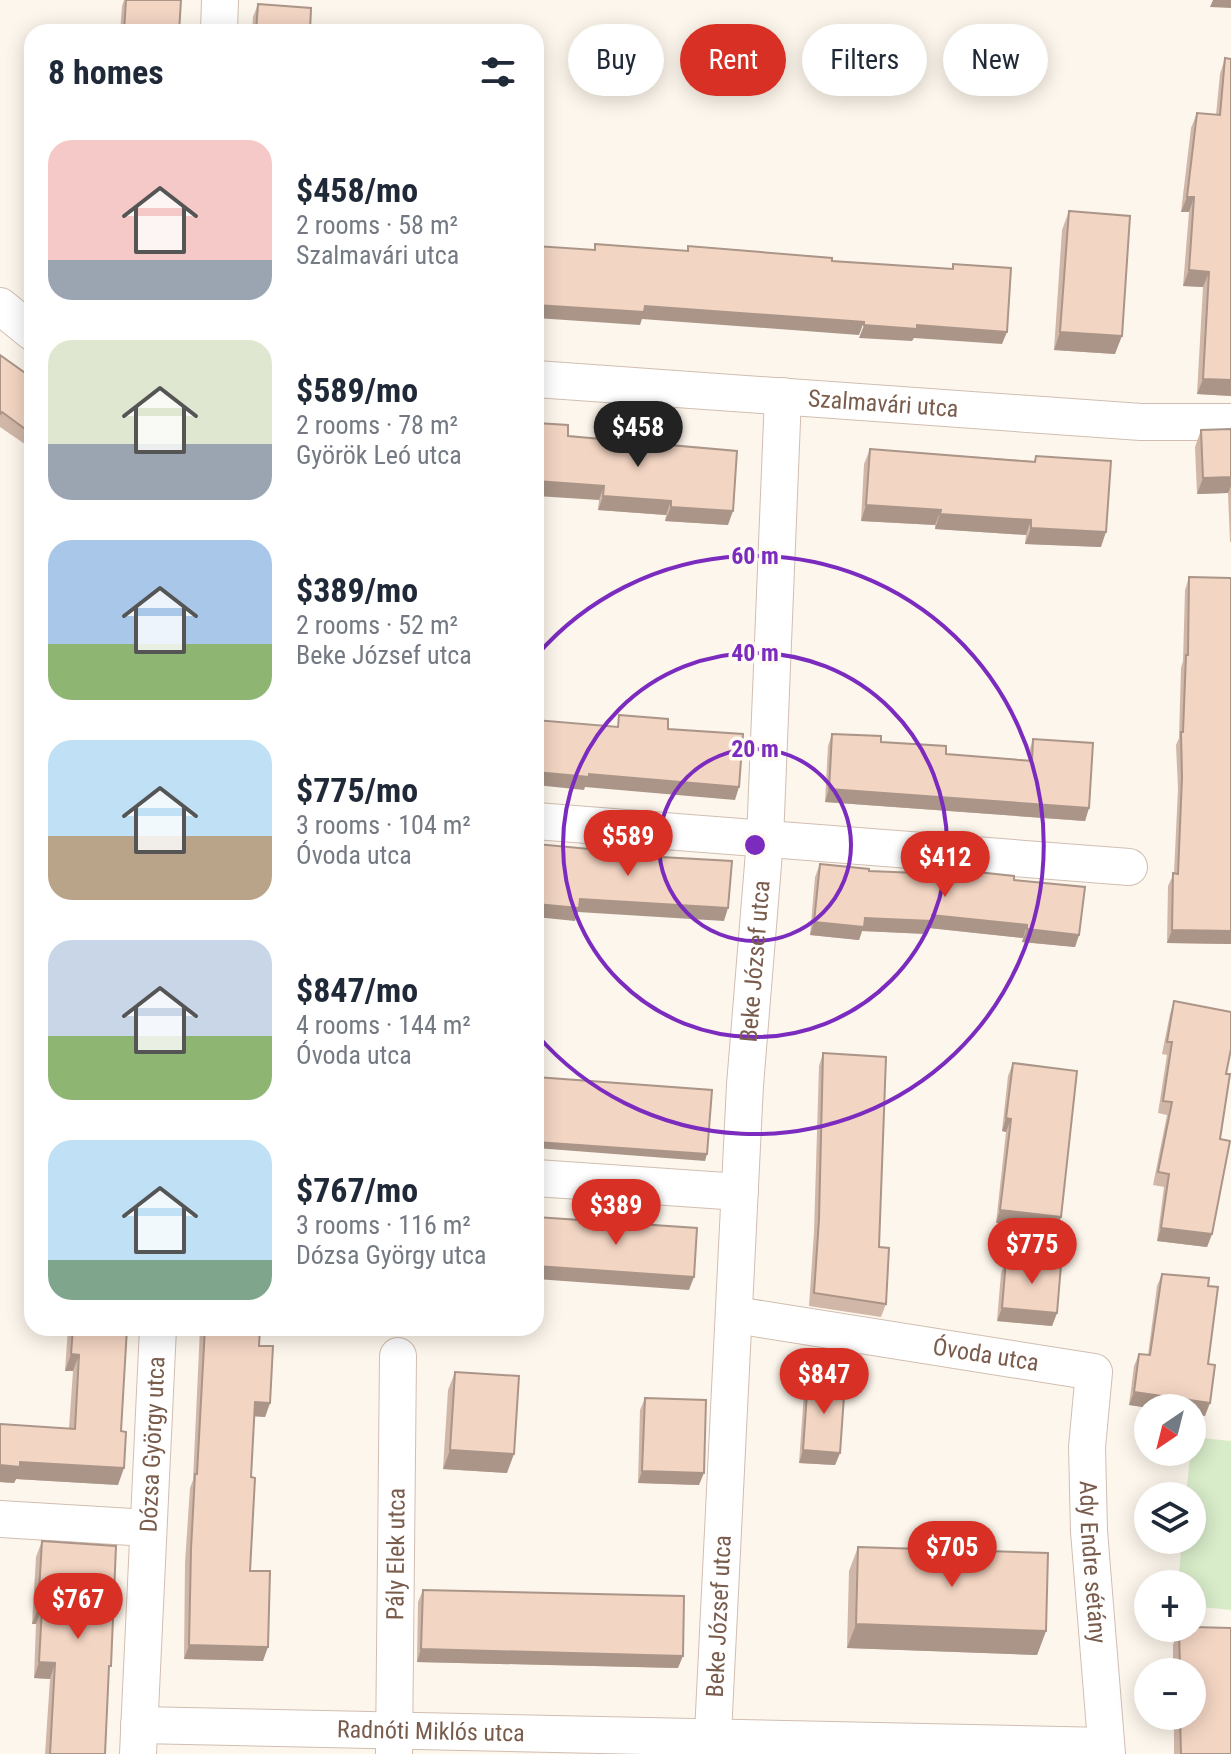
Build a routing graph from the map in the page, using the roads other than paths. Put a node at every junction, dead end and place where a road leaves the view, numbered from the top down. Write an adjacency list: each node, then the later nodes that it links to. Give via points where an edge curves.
1 (220, 0): 2 (street)
2 (219, 24)
3 (0, 306): 4 (street)
4 (24, 326)
5 (544, 380): 6 (street, Szalmavári utca)
6 (783, 396): 7 (street, Szalmavári utca, via 1141,422); 9 (street, Beke József utca)
7 (1231, 422)
8 (544, 822): 9 (street)
9 (765, 840): 10 (street); 12 (street, Beke József utca)
10 (1129, 867)
11 (544, 1179): 12 (street)
12 (740, 1192): 13 (street, Beke József utca)
13 (735, 1315): 16 (street, Óvoda utca); 21 (street, Beke József utca)
14 (158, 1336): 18 (street, Dózsa György utca)
15 (398, 1356): 20 (street, Pály Elek utca)
16 (1094, 1372): 22 (street, Ady Endre sétány, via 1087,1447 1089,1531)
17 (0, 1519): 18 (street)
18 (148, 1528): 19 (street, Dózsa György utca)
19 (138, 1740): 20 (street, Radnóti Miklós utca)
20 (395, 1742): 21 (street, Radnóti Miklós utca)
21 (713, 1745): 22 (street, Radnóti Miklós utca)
22 (1106, 1750)

